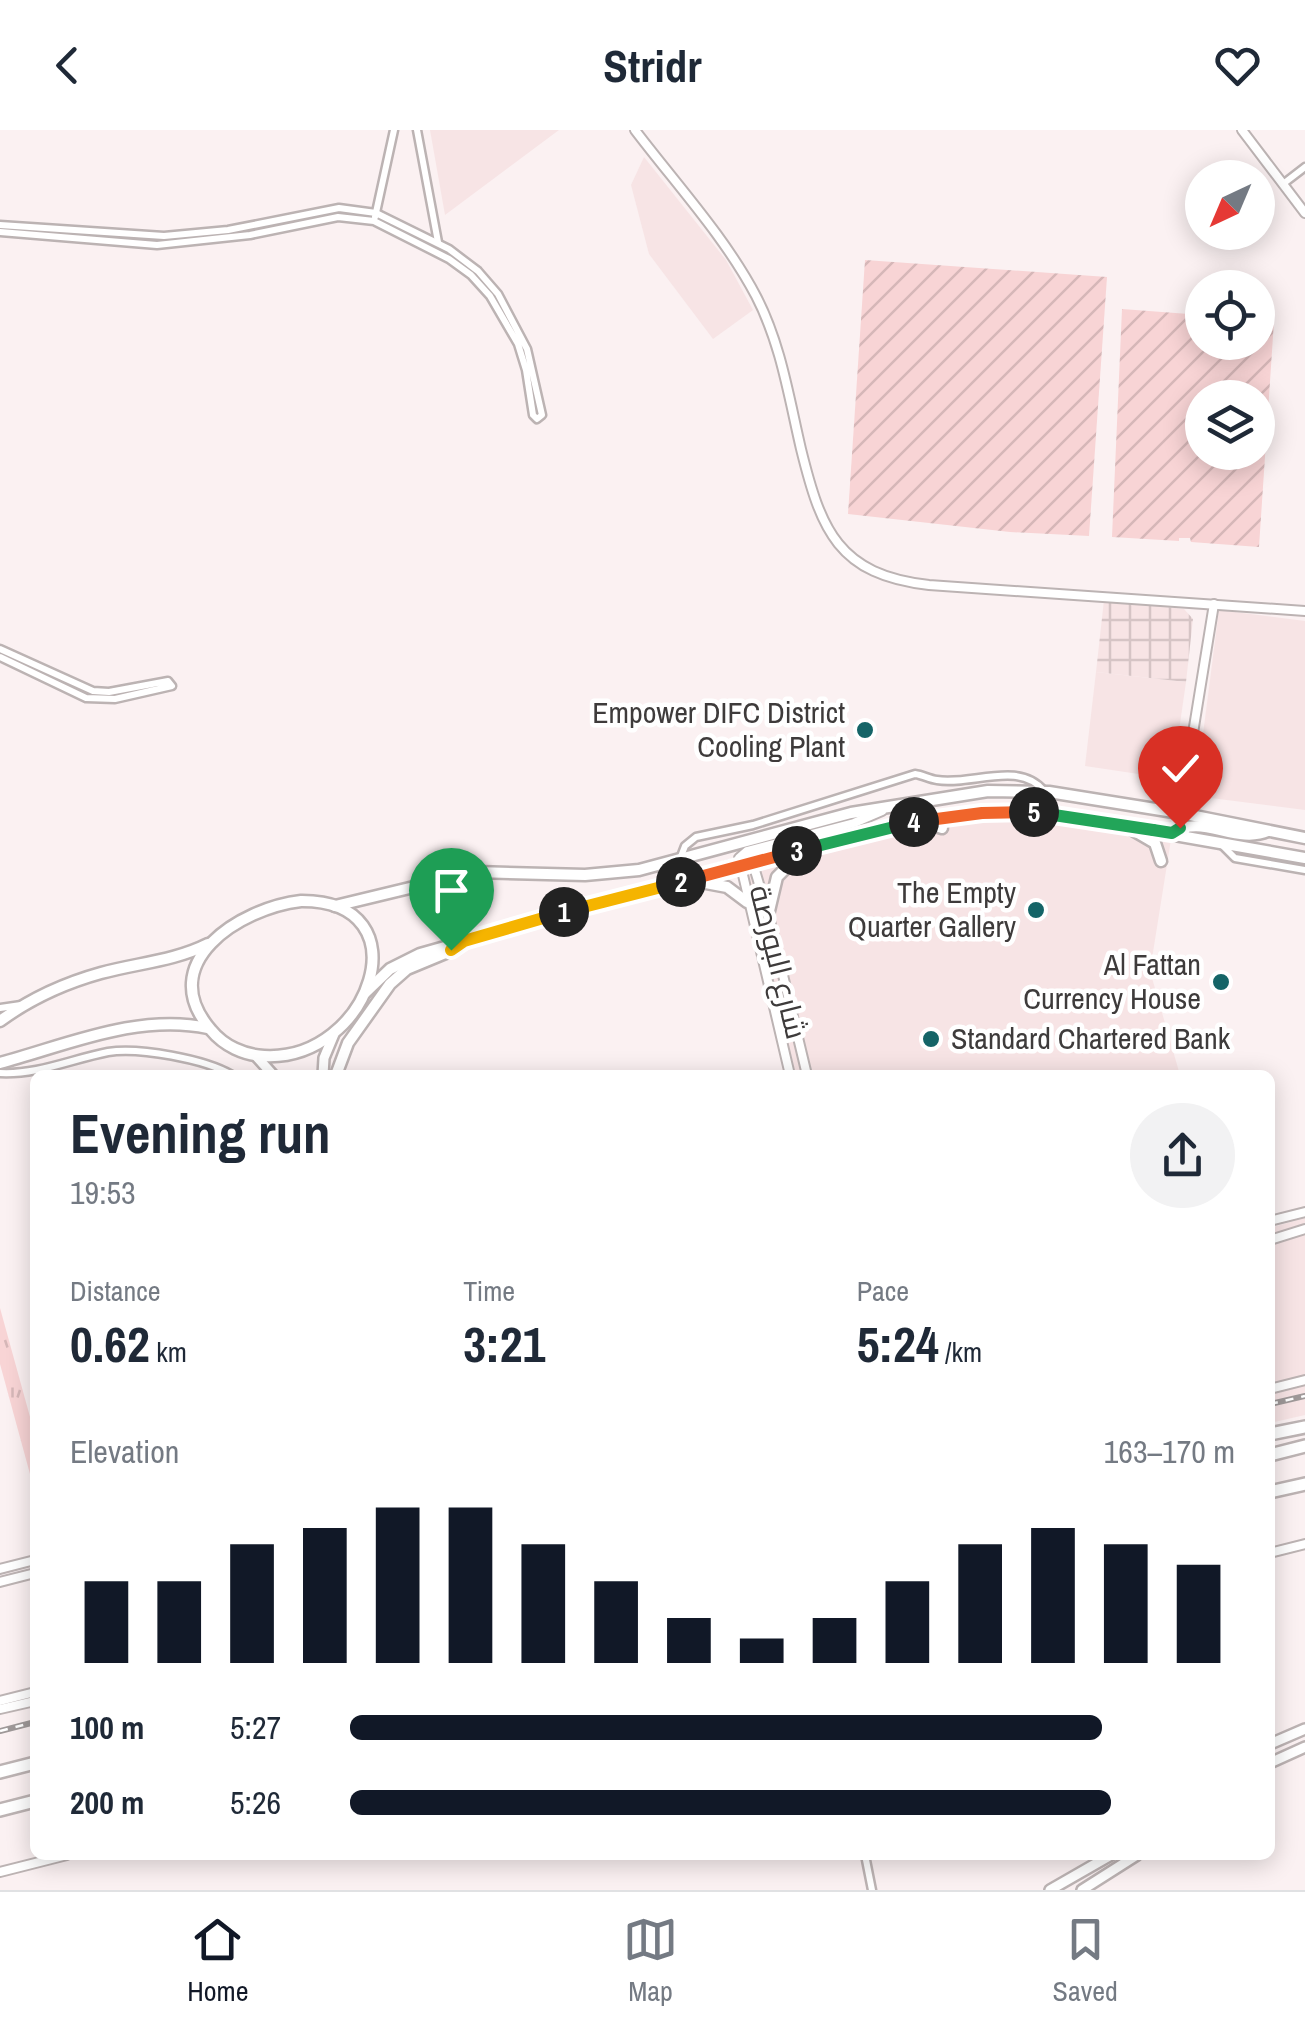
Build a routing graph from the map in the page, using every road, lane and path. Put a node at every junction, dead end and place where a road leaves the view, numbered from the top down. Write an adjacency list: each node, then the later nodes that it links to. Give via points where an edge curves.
1 (394, 130): 8 (street)
2 (418, 130): 10 (street)
3 (635, 130): 12 (street, via 756,296 780,356 814,503 850,556 878,574 914,584)
4 (1242, 130): 6 (street)
5 (1305, 167): 6 (street)
6 (1283, 184): 7 (street)
7 (1305, 213)
8 (375, 217): 9 (street, via 348,212 174,236); 10 (street); 11 (street)
9 (0, 228)
10 (438, 242): 11 (street); 11 (street, via 478,272 515,320 532,364 539,418 506,319 471,276)
11 (439, 252)
12 (1214, 604): 13 (street); 18 (street)
13 (1305, 611)
14 (0, 649): 15 (street, via 93,691 168,681 172,686 86,698)
15 (0, 657)
16 (1045, 792): 17 (main road, via 969,793); 18 (main road); 30 (street, via 1020,776 939,781 914,774 696,837)
17 (884, 810): 25 (main road); 28 (street, شارع البورصة)
18 (1180, 813): 22 (main road)
19 (919, 821): 20 (main road, via 1013,812); 21 (main road); 27 (main road)
20 (1127, 826): 23 (main road); 31 (main road, via 1155,843)
21 (942, 828)
22 (1268, 831): 23 (main road, via 1246,836 1190,825); 24 (main road)
23 (1172, 833): 26 (main road)
24 (1305, 838)
25 (737, 842): 28 (street, شارع البورصة); 30 (main road)
26 (1220, 842): 29 (main road); 33 (street, via 1235,858)
27 (810, 847): 28 (main road); 37 (main road, via 777,877)
28 (750, 856): 32 (main road); 37 (street, شارع البورصة)
29 (1305, 858)
30 (679, 861): 36 (main road, via 601,874 476,872)
31 (1161, 861)
32 (739, 865): 34 (main road); 35 (street, شارع البورصة)
33 (1305, 870)
34 (684, 881): 35 (main road, via 721,884); 38 (main road)
35 (748, 902): 53 (street, شارع البورصة)
36 (335, 906): 39 (main road, via 301,902 263,909); 40 (main road, via 359,923 371,946 373,970)
37 (768, 915): 54 (street, شارع البورصة)
38 (464, 941): 40 (main road, via 399,963); 52 (main road, via 394,979 348,1043)
39 (210, 944): 41 (main road, via 84,978); 44 (main road, via 193,988)
40 (365, 992): 45 (main road)
41 (22, 1006): 42 (street); 43 (main road)
42 (0, 1008)
43 (0, 1020)
44 (208, 1028): 46 (main road); 47 (main road, via 144,1024)
45 (334, 1034): 46 (main road, via 301,1051); 51 (main road)
46 (256, 1056): 50 (main road)
47 (0, 1063)
48 (42, 1070): 49 (street, via 120,1051 195,1060)
49 (220, 1070)
50 (269, 1070)
51 (323, 1070)
52 (338, 1070)
53 (789, 1070)
54 (806, 1070)
55 (30, 1072): 56 (street)
56 (0, 1073)
57 (1305, 1212): 58 (street)
58 (1275, 1221)
59 (1305, 1229): 60 (street)
60 (1275, 1238)
61 (1305, 1380): 62 (street)
62 (1275, 1388)
63 (1305, 1428): 64 (highway)
64 (1275, 1433)
65 (1305, 1446): 66 (highway)
66 (1275, 1453)
67 (1305, 1484): 68 (highway)
68 (1275, 1491)
69 (1305, 1544): 70 (street)
70 (1275, 1552)
71 (28, 1558): 72 (street)
72 (0, 1569)
73 (30, 1574): 74 (street)
74 (0, 1582)
75 (30, 1693): 76 (street)
76 (0, 1701)
77 (30, 1701): 78 (street)
78 (0, 1709)
79 (1305, 1728): 80 (main road)
80 (1275, 1742)
81 (1305, 1747): 82 (main road)
82 (1275, 1760)
83 (30, 1765): 84 (highway)
84 (0, 1772)
85 (30, 1803): 86 (highway)
86 (0, 1810)
87 (47, 1860): 91 (street)
88 (865, 1860): 92 (street)
89 (1102, 1860): 93 (main road)
90 (1128, 1860): 94 (main road)
91 (0, 1872)
92 (872, 1890)
93 (1050, 1890)
94 (1082, 1890)

